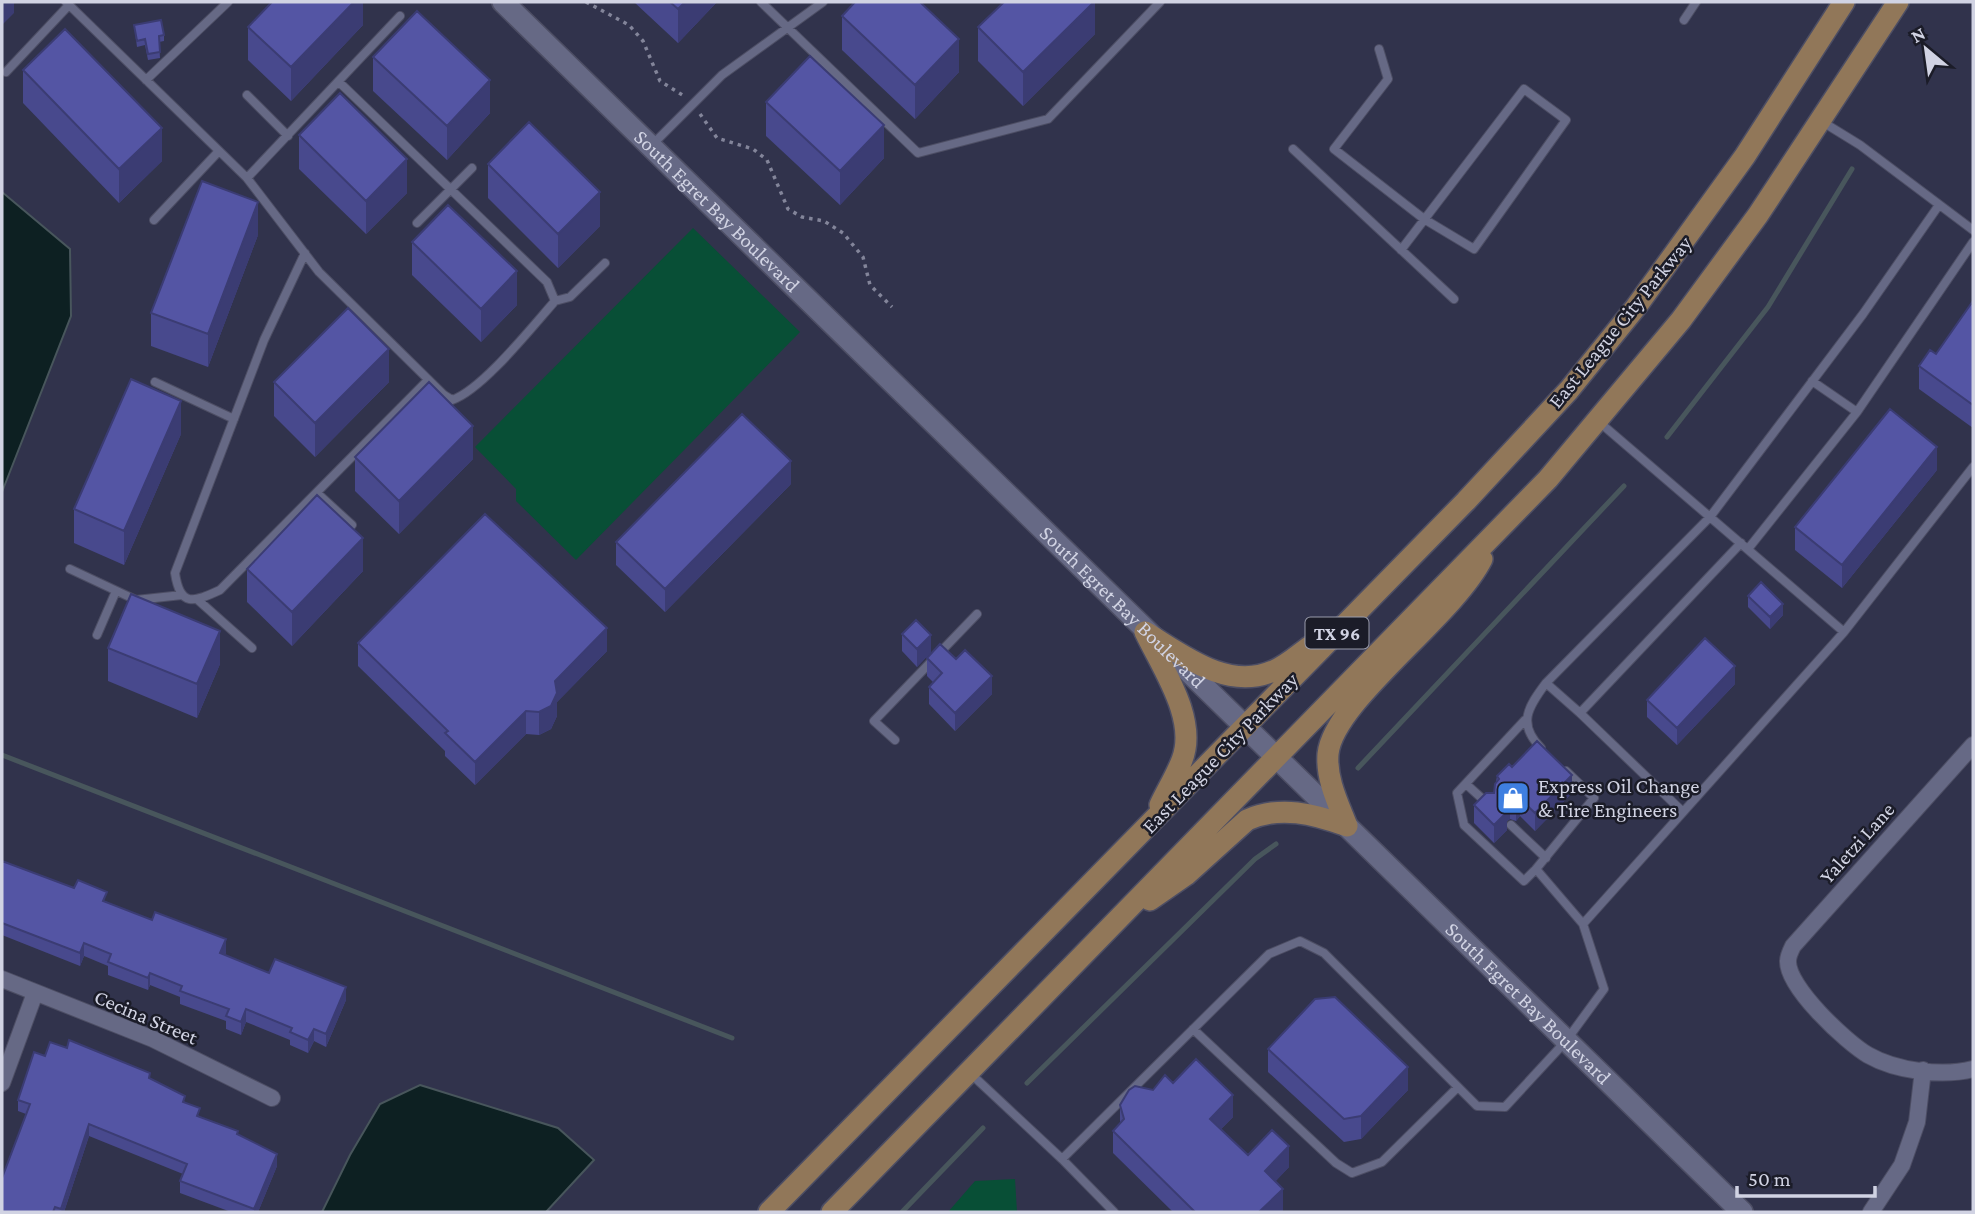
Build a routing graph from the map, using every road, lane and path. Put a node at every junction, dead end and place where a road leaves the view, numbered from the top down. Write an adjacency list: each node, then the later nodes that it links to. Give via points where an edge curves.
1 (228, 2): 16 (lane)
2 (503, 2): 23 (main road, South Egret Bay Boulevard)
3 (586, 2): 19 (path, via 629,25 643,41 660,81)
4 (761, 2): 13 (lane)
5 (823, 2): 13 (lane)
6 (1160, 2): 13 (lane, via 1048,119 918,153)
7 (1696, 2): 12 (lane)
8 (1844, 2): 58 (main road, East League City Parkway / TX 96, via 1745,156 1603,350)
9 (1898, 2): 21 (main road, East League City Parkway / TX 96)
10 (67, 3): 15 (lane); 16 (lane)
11 (400, 16): 17 (lane)
12 (1684, 20)
13 (788, 27): 23 (lane, via 722,75)
14 (1379, 49): 30 (lane, via 1388,79 1334,149)
15 (6, 72)
16 (146, 80): 25 (lane)
17 (339, 82): 22 (lane); 28 (lane)
18 (247, 95): 22 (lane)
19 (686, 97)
20 (699, 113): 40 (path, via 717,138 753,149 768,160 788,209 843,233 863,257 870,285)
21 (1821, 121): 29 (lane); 46 (main road, East League City Parkway / TX 96, via 1681,320)
22 (288, 136): 27 (lane)
23 (651, 146): 60 (main road, South Egret Bay Boulevard)
24 (1293, 149): 35 (lane)
25 (219, 151): 27 (lane); 31 (lane)
26 (472, 168): 28 (lane)
27 (247, 178): 36 (lane)
28 (451, 189): 32 (lane); 39 (lane, via 547,282)
29 (1939, 205): 33 (lane); 42 (lane)
30 (1424, 219): 30 (lane, via 1524,89 1566,120 1474,249); 35 (lane)
31 (154, 220)
32 (417, 223)
33 (1973, 230)
34 (1973, 242): 44 (lane)
35 (1401, 250): 38 (lane)
36 (305, 253): 41 (lane); 45 (lane)
37 (605, 263): 39 (lane, via 570,298)
38 (1454, 299)
39 (555, 302): 41 (lane, via 461,397 452,400)
40 (892, 307)
41 (428, 380): 48 (lane)
42 (1812, 381): 44 (lane); 49 (lane)
43 (155, 382): 45 (lane)
44 (1857, 412): 53 (lane)
45 (234, 419): 56 (lane, via 175,573)
46 (1598, 421): 49 (lane); 51 (main road, East League City Parkway / TX 96)
47 (1973, 467): 61 (lane)
48 (317, 493): 50 (lane); 57 (lane, via 220,590)
49 (1710, 517): 52 (lane); 64 (lane)
50 (352, 525)
51 (1494, 536): 71 (main road, East League City Parkway / TX 96); 78 (main road, via 1472,579 1340,720 1329,744 1328,768)
52 (1741, 543): 53 (lane); 65 (lane)
53 (1748, 549): 61 (lane)
54 (70, 569): 55 (lane)
55 (116, 591): 56 (lane, via 136,600); 62 (lane)
56 (182, 595): 57 (lane)
57 (198, 600): 63 (lane)
58 (1359, 611): 60 (main road, via 1277,670 1252,677 1206,669); 67 (main road, East League City Parkway / TX 96)
59 (977, 614): 68 (lane, via 874,720)
60 (1145, 632): 67 (main road, South Egret Bay Boulevard); 76 (main road, via 1184,719 1186,741 1183,759)
61 (1844, 632): 75 (lane)
62 (97, 635)
63 (252, 648)
64 (1546, 683): 65 (lane); 66 (lane)
65 (1580, 713): 75 (lane)
66 (1525, 720): 70 (lane, via 1531,738); 73 (lane)
67 (1243, 728): 71 (main road, South Egret Bay Boulevard); 76 (main road, East League City Parkway / TX 96)
68 (895, 740)
69 (1973, 745): 88 (street, Yaletzi Lane, via 1793,946 1788,961 1792,976 1817,1010 1868,1055)
70 (1549, 755)
71 (1273, 758): 78 (main road, South Egret Bay Boulevard); 82 (main road, East League City Parkway / TX 96)
72 (1558, 764): 79 (lane, via 1594,798)
73 (1466, 783): 74 (lane); 80 (lane, via 1457,793 1464,825 1524,881)
74 (1490, 806)
75 (1683, 812): 81 (lane)
76 (1151, 823): 94 (main road, East League City Parkway / TX 96)
77 (1511, 825): 79 (lane)
78 (1346, 826): 82 (main road, via 1290,812 1258,815 1186,875); 86 (main road, South Egret Bay Boulevard)
79 (1546, 858): 80 (lane)
80 (1536, 869): 81 (lane)
81 (1583, 925): 86 (lane, via 1604,989)
82 (1114, 926): 89 (main road, East League City Parkway / TX 96)
83 (2, 979): 84 (street, Cecina Street)
84 (35, 993): 90 (street); 92 (street, Cecina Street, via 153,1039)
85 (1193, 1030): 91 (lane, via 1352,1173 1382,1162); 91 (lane, via 1269,954 1300,941 1324,953); 93 (lane)
86 (1566, 1041): 91 (lane, via 1505,1107 1477,1106); 97 (main road, South Egret Bay Boulevard)
87 (1973, 1069): 88 (street)
88 (1923, 1070): 98 (street, via 1917,1122 1902,1165)
89 (970, 1073): 93 (lane); 95 (main road, East League City Parkway / TX 96)
90 (2, 1083)
91 (1458, 1087)
92 (272, 1098)
93 (1062, 1159): 96 (lane)
94 (769, 1212)
95 (832, 1212)
96 (1115, 1212)
97 (1742, 1212)
98 (1871, 1212)

